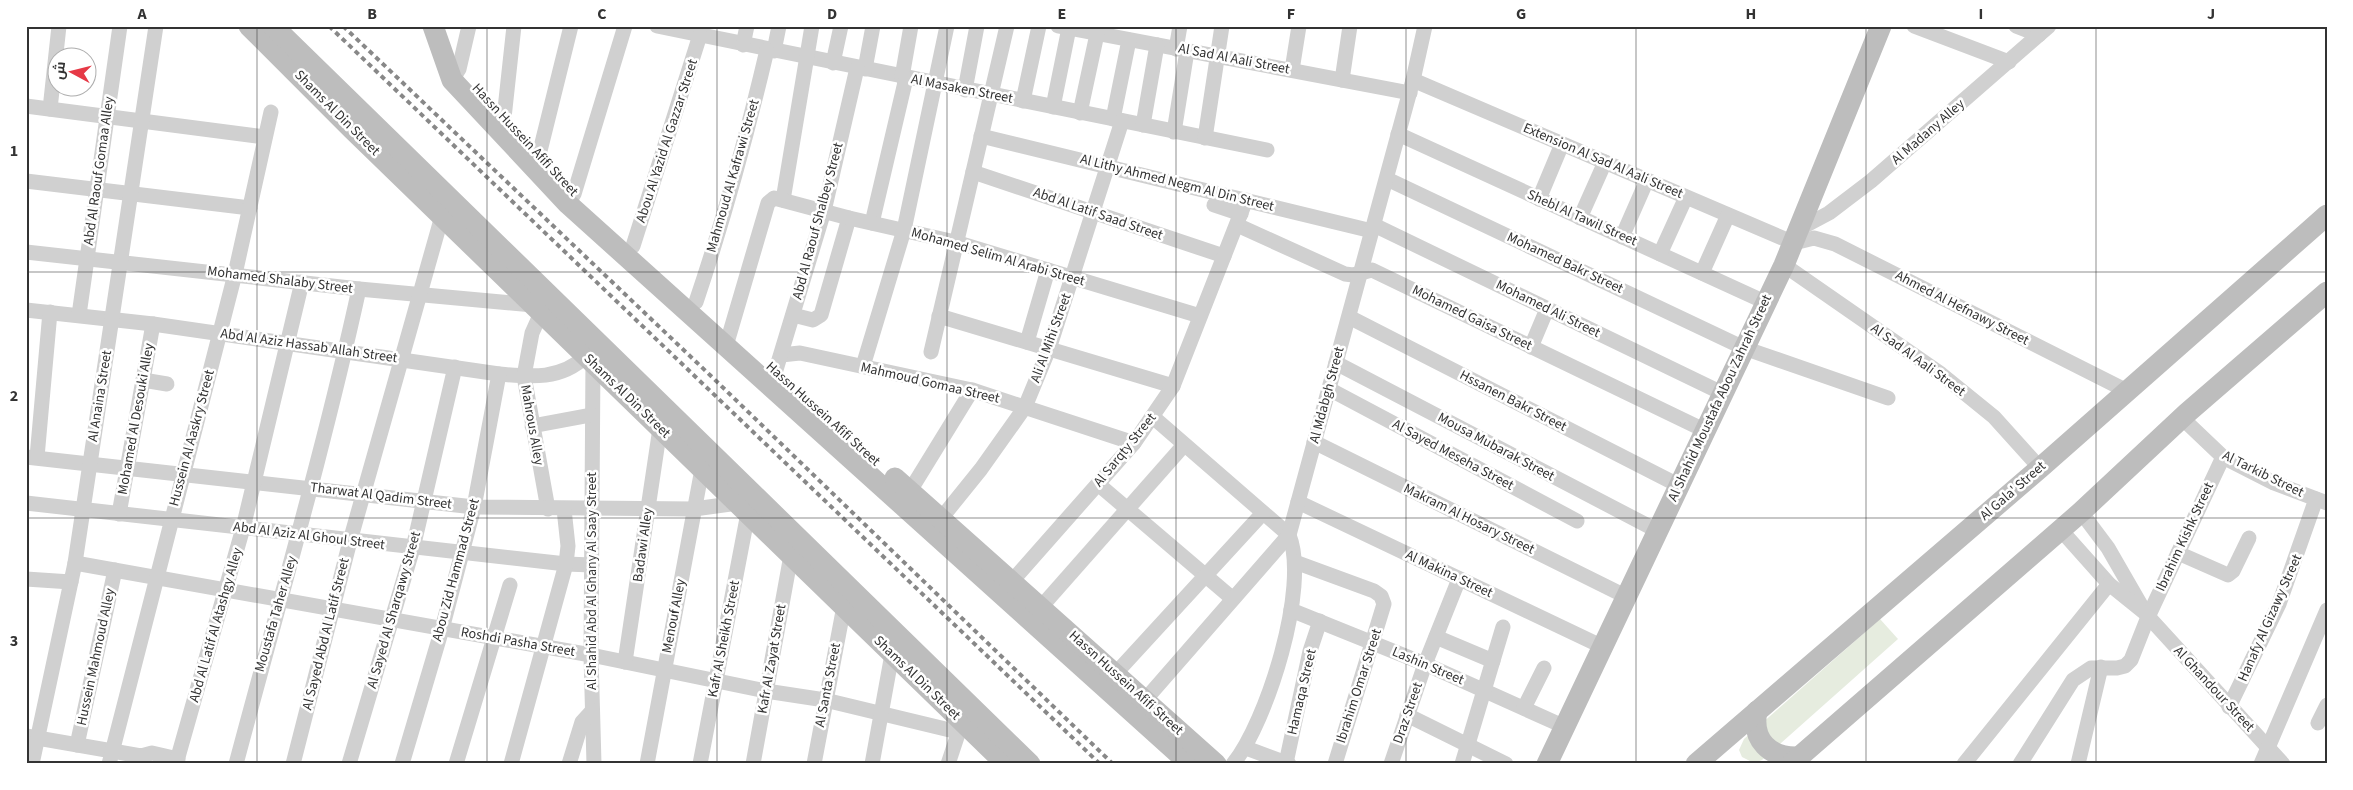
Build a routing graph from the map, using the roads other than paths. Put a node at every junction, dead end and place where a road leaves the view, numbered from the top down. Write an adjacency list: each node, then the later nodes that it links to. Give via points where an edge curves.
1 (59, 26): 56 (street)
2 (120, 26): 59 (street, Abd Al Raouf Gomaa Alley)
3 (156, 26): 61 (street, Al Anaina Street)
4 (249, 26): 91 (street, Shams Al Din Street)
5 (273, 26): 137 (street, Shams Al Din Street)
6 (433, 26): 46 (street, Hassn Hussein Afifi Street)
7 (469, 26): 46 (street)
8 (514, 26): 62 (street)
9 (570, 26): 71 (street)
10 (625, 26): 81 (street)
11 (657, 26): 31 (street, Al Masaken Street)
12 (747, 26): 36 (street)
13 (779, 26): 38 (street, Mahmoud Al Kafrawi Street)
14 (812, 26): 41 (street)
15 (840, 26): 43 (street)
16 (873, 26): 44 (street, Abd Al Raouf Shalbey Street)
17 (912, 26): 47 (street)
18 (946, 26): 49 (street)
19 (977, 26): 51 (street)
20 (1007, 26): 52 (street)
21 (1039, 26): 53 (street)
22 (1180, 26): 39 (street)
23 (1222, 26): 40 (street)
24 (1300, 26): 45 (street)
25 (1350, 26): 48 (street)
26 (1425, 26): 50 (street, Al Mdabgh Street)
27 (1881, 26): 97 (street, Al Shahid Moustafa Abou Zahrah Street)
28 (1914, 26): 42 (street)
29 (2016, 26): 32 (street)
30 (1063, 27): 34 (street, Al Sad Al Aali Street); 55 (street)
31 (691, 31): 33 (street, Al Masaken Street); 100 (street, Abou Al Yazid Al Gazzar Street)
32 (2044, 31): 42 (street, Al Madany Alley)
33 (719, 33): 36 (street, Al Masaken Street)
34 (1097, 34): 35 (street, Al Sad Al Aali Street); 58 (street)
35 (1121, 34): 37 (street, Al Sad Al Aali Street); 60 (street, Ali Al Mihi Street)
36 (743, 45): 38 (street, Al Masaken Street)
37 (1157, 45): 39 (street, Al Sad Al Aali Street); 63 (street)
38 (771, 50): 41 (street, Al Masaken Street); 116 (street, Mahmoud Al Kafrawi Street, via 724,218)
39 (1182, 50): 40 (street, Al Sad Al Aali Street); 64 (street)
40 (1218, 56): 45 (street, Al Sad Al Aali Street); 68 (street)
41 (806, 58): 43 (street, Al Masaken Street); 83 (street)
42 (2008, 62): 97 (street, Al Madany Alley, via 1871,181)
43 (833, 63): 44 (street, Al Masaken Street)
44 (861, 69): 47 (street, Al Masaken Street); 86 (street, Abd Al Raouf Shalbey Street)
45 (1292, 70): 48 (street, Al Sad Al Aali Street)
46 (456, 75): 62 (street, Hassn Hussein Afifi Street)
47 (904, 77): 49 (street, Al Masaken Street); 94 (street)
48 (1342, 80): 50 (street, Al Sad Al Aali Street)
49 (936, 84): 51 (street, Al Masaken Street); 96 (street)
50 (1412, 86): 65 (street, Al Mdabgh Street); 69 (street, Extension Al Sad Al Aali Street)
51 (965, 90): 52 (street, Al Masaken Street)
52 (991, 95): 53 (street, Al Masaken Street); 66 (street)
53 (1023, 101): 55 (street, Al Masaken Street)
54 (26, 106): 56 (street)
55 (1053, 107): 58 (street, Al Masaken Street)
56 (50, 109): 59 (street)
57 (270, 112): 67 (street, Hussein Al Aaskry Street)
58 (1080, 112): 60 (street, Al Masaken Street)
59 (107, 117): 61 (street); 78 (street, Abd Al Raouf Gomaa Alley)
60 (1117, 120): 63 (street, Al Masaken Street); 73 (street, Ali Al Mihi Street)
61 (142, 121): 67 (street); 79 (street, Al Anaina Street)
62 (502, 124): 71 (street, Hassn Hussein Afifi Street)
63 (1143, 125): 64 (street, Al Masaken Street)
64 (1174, 132): 68 (street, Al Masaken Street)
65 (1398, 134): 75 (street, Al Mdabgh Street); 82 (street, Shebl Al Tawil Street)
66 (981, 136): 73 (street, Al Lithy Ahmed Negm Al Din Street); 74 (street)
67 (266, 137): 85 (street, Hussein Al Aaskry Street)
68 (1205, 138): 70 (street, Al Masaken Street)
69 (1562, 144): 72 (street, Extension Al Sad Al Aali Street); 82 (street)
70 (1267, 150)
71 (535, 160): 81 (street, Hassn Hussein Afifi Street)
72 (1605, 162): 76 (street, Extension Al Sad Al Aali Street); 93 (street)
73 (1108, 166): 87 (street, Ali Al Mihi Street); 88 (street, Al Lithy Ahmed Negm Al Din Street)
74 (973, 172): 87 (street, Abd Al Latif Saad Street); 99 (street)
75 (1387, 178): 95 (street, Al Mdabgh Street); 134 (street, Mohamed Bakr Street)
76 (1647, 180): 80 (street, Extension Al Sad Al Aali Street); 98 (street)
77 (26, 181): 78 (street)
78 (97, 190): 79 (street); 104 (street, Abd Al Raouf Gomaa Alley)
79 (131, 194): 85 (street); 105 (street, Al Anaina Street)
80 (1686, 197): 89 (street, Extension Al Sad Al Aali Street); 102 (street)
81 (571, 199): 100 (street, Hassn Hussein Afifi Street); 130 (street, Hassn Hussein Afifi Street)
82 (1539, 199): 93 (street, Shebl Al Tawil Street)
83 (783, 200): 86 (street, Mohamed Selim Al Arabi Street); 130 (street, Mohamed Selim Al Arabi Street, via 774,198 768,203)
84 (1214, 205): 88 (street)
85 (250, 208): 109 (street, Hussein Al Aaskry Street)
86 (824, 211): 92 (street, Mohamed Selim Al Arabi Street); 122 (street, Abd Al Raouf Shalbey Street)
87 (1093, 212): 103 (street, Abd Al Latif Saad Street); 111 (street, Ali Al Mihi Street)
88 (1241, 213): 95 (street, Al Lithy Ahmed Negm Al Din Street); 103 (street, Al Sarqty Street); 110 (street, Mohamed Gaisa Street, via 1345,274)
89 (1728, 214): 97 (street, Extension Al Sad Al Aali Street); 108 (street)
90 (2327, 214): 151 (street, Al Gala' Street)
91 (442, 216): 115 (street, Al Sayed Abd Al Latif Street); 118 (street, Shams Al Din Street)
92 (849, 218): 94 (street, Mohamed Selim Al Arabi Street); 122 (street, via 821,315 813,320)
93 (1580, 218): 98 (street, Shebl Al Tawil Street)
94 (872, 223): 96 (street, Mohamed Selim Al Arabi Street)
95 (1373, 228): 110 (street, Al Mdabgh Street); 119 (street, Mohamed Ali Street)
96 (904, 230): 99 (street, Mohamed Selim Al Arabi Street); 142 (street)
97 (1796, 236): 106 (street, Al Shahid Moustafa Abou Zahrah Street); 151 (street, Ahmed Al Hefnawy Street, via 1835,244)
98 (1622, 237): 102 (street, Shebl Al Tawil Street)
99 (956, 242): 107 (street, Mohamed Selim Al Arabi Street); 124 (street)
100 (633, 246): 116 (street, Hassn Hussein Afifi Street)
101 (26, 252): 104 (street, Mohamed Shalaby Street)
102 (1660, 254): 108 (street, Shebl Al Tawil Street)
103 (1224, 256): 125 (street, Al Sarqty Street)
104 (87, 258): 105 (street, Mohamed Shalaby Street); 123 (street, Abd Al Raouf Gomaa Alley)
105 (121, 262): 109 (street, Mohamed Shalaby Street); 127 (street, Al Anaina Street)
106 (1784, 265): 117 (street, Al Shahid Moustafa Abou Zahrah Street); 168 (street, Al Sad Al Aali Street, via 1941,374 1994,418)
107 (1048, 270): 111 (street, Mohamed Selim Al Arabi Street); 131 (street)
108 (1702, 273): 117 (street, Shebl Al Tawil Street)
109 (235, 274): 112 (street, Mohamed Shalaby Street); 129 (street, Hussein Al Aaskry Street)
110 (1360, 274): 126 (street, Al Mdabgh Street); 133 (street, Mohamed Gaisa Street, via 1372,270)
111 (1072, 277): 125 (street, Mohamed Selim Al Arabi Street); 135 (street, Ali Al Mihi Street)
112 (302, 282): 113 (street, Mohamed Shalaby Street); 132 (street, Abd Al Latif Al Atashgy Alley)
113 (359, 289): 115 (street, Mohamed Shalaby Street); 136 (street, Moustafa Taher Alley)
114 (2327, 292): 157 (street)
115 (418, 294): 118 (street, Mohamed Shalaby Street); 139 (street, Al Sayed Abd Al Latif Street)
116 (696, 302): 130 (street, Hassn Hussein Afifi Street)
117 (1765, 302): 134 (street, Al Shahid Moustafa Abou Zahrah Street)
118 (537, 309): 137 (street, Shams Al Din Street); 145 (street, Mahrous Alley)
119 (1547, 309): 133 (street); 152 (street, Mohamed Ali Street)
120 (26, 310): 121 (street, Abd Al Aziz Hassab Allah Street)
121 (50, 312): 123 (street, Abd Al Aziz Hassab Allah Street); 164 (street)
122 (792, 315): 141 (street, Abd Al Raouf Shalbey Street)
123 (79, 316): 127 (street, Abd Al Aziz Hassab Allah Street)
124 (939, 316): 131 (street); 138 (street)
125 (1200, 316): 148 (street, Al Sarqty Street)
126 (1349, 317): 140 (street, Al Mdabgh Street); 173 (street, Hssanen Bakr Street)
127 (112, 319): 128 (street, Abd Al Aziz Hassab Allah Street); 166 (street, Al Anaina Street)
128 (153, 324): 129 (street, Abd Al Aziz Hassab Allah Street); 146 (street, Mohamed Al Desouki Alley)
129 (219, 334): 132 (street, Abd Al Aziz Hassab Allah Street); 170 (street, Hussein Al Aaskry Street)
130 (728, 339): 141 (street, Hassn Hussein Afifi Street); 176 (street, Hassn Hussein Afifi Street)
131 (1027, 342): 135 (street)
132 (287, 344): 136 (street, Abd Al Aziz Hassab Allah Street); 171 (street, Abd Al Latif Al Atashgy Alley)
133 (1531, 347): 160 (street, Mohamed Gaisa Street)
134 (1744, 348): 152 (street, Al Shahid Moustafa Abou Zahrah Street); 153 (street, Mohamed Bakr Street)
135 (1049, 349): 148 (street); 154 (street, Ali Al Mihi Street)
136 (345, 352): 139 (street, Abd Al Aziz Hassab Allah Street); 174 (street, Moustafa Taher Alley)
137 (591, 352): 145 (street, Abd Al Aziz Hassab Allah Street, via 574,366 557,374); 155 (street, Al Shahid Abd Al Ghany Al Saay Street); 159 (street, Shams Al Din Street); 260 (street, Shams Al Din Street)
138 (931, 352)
139 (400, 360): 143 (street, Abd Al Aziz Hassab Allah Street); 175 (street, Al Sayed Abd Al Latif Street)
140 (1336, 363): 150 (street, Al Mdabgh Street); 198 (street, Mousa Mubarak Street)
141 (778, 364): 142 (street, Mahmoud Gomaa Street, via 800,353); 176 (street, Hassn Hussein Afifi Street)
142 (862, 366): 149 (street, Mahmoud Gomaa Street)
143 (455, 367): 144 (street, Abd Al Aziz Hassab Allah Street); 178 (street, Al Sayed Al Sharqawy Street)
144 (499, 374): 145 (street, Abd Al Aziz Hassab Allah Street); 181 (street, Abou Zid Hammad Street)
145 (524, 376): 158 (street, Mahrous Alley)
146 (143, 380): 147 (street); 167 (street, Mohamed Al Desouki Alley)
147 (167, 384)
148 (1172, 386): 156 (street, Al Sarqty Street)
149 (972, 390): 154 (street, Mahmoud Gomaa Street); 176 (street)
150 (1329, 390): 161 (street, Al Mdabgh Street); 194 (street, Al Sayed Meseha Street)
151 (2127, 391): 168 (street, Al Gala' Street)
152 (1722, 393): 160 (street, Al Shahid Moustafa Abou Zahrah Street)
153 (1888, 398)
154 (1025, 407): 162 (street, Mahmoud Gomaa Street); 195 (street, Ali Al Mihi Street)
155 (592, 414): 158 (street); 189 (street, Al Shahid Abd Al Ghany Al Saay Street)
156 (1153, 418): 162 (street, Al Sarqty Street); 163 (street)
157 (2182, 418): 165 (street, Al Tarkib Street); 190 (street)
158 (532, 426): 184 (street, Mahrous Alley)
159 (660, 428): 169 (street, Shams Al Din Street); 186 (street, Badawi Alley)
160 (1704, 430): 173 (street, Al Shahid Moustafa Abou Zahrah Street)
161 (1314, 442): 179 (street, Al Mdabgh Street); 221 (street, Makram Al Hosary Street)
162 (1134, 443): 172 (street, Al Sarqty Street)
163 (1184, 445): 188 (street); 191 (street)
164 (32, 457): 166 (street, Tharwat Al Qadim Street)
165 (2223, 457): 177 (street, Al Tarkib Street); 205 (street, Ibrahim Kishk Street)
166 (90, 462): 167 (street, Tharwat Al Qadim Street); 183 (street, Al Anaina Street)
167 (127, 467): 170 (street, Tharwat Al Qadim Street); 192 (street, Mohamed Al Desouki Alley)
168 (2040, 468): 257 (street, Al Gala' Street)
169 (702, 469): 182 (street, Shams Al Din Street); 187 (street, Menouf Alley)
170 (183, 474): 171 (street, Tharwat Al Qadim Street); 193 (street, Hussein Al Aaskry Street)
171 (254, 481): 174 (street, Tharwat Al Qadim Street); 196 (street, Abd Al Latif Al Atashgy Alley)
172 (1098, 484): 188 (street); 219 (street, Al Sarqty Street)
173 (1678, 485): 198 (street, Al Shahid Moustafa Abou Zahrah Street)
174 (312, 488): 175 (street, Tharwat Al Qadim Street); 199 (street, Moustafa Taher Alley)
175 (363, 494): 178 (street, Tharwat Al Qadim Street); 202 (street, Al Sayed Abd Al Latif Street)
176 (906, 498): 195 (street, Hassn Hussein Afifi Street)
177 (2321, 501): 255 (street, Hanafy Al Gizawy Street, via 2279,604)
178 (424, 502): 181 (street, Tharwat Al Qadim Street); 203 (street, Al Sayed Al Sharqawy Street)
179 (1298, 502): 200 (street, Al Mdabgh Street); 215 (street, Al Makina Street)
180 (26, 503): 183 (street, Abd Al Aziz Al Ghoul Street)
181 (474, 507): 184 (street, Tharwat Al Qadim Street); 204 (street, Abou Zid Hammad Street)
182 (743, 508): 187 (street, Tharwat Al Qadim Street); 206 (street, Shams Al Din Street); 248 (street, Kafr Al Sheikh Street)
183 (83, 509): 192 (street, Abd Al Aziz Al Ghoul Street); 208 (street, Al Anaina Street)
184 (548, 509): 185 (street, Tharwat Al Qadim Street)
185 (564, 509): 189 (street, Tharwat Al Qadim Street); 209 (street, via 568,546)
186 (648, 509): 187 (street, Tharwat Al Qadim Street); 189 (street, Tharwat Al Qadim Street); 242 (street, Badawi Alley)
187 (694, 509): 246 (street, Menouf Alley)
188 (1128, 509): 212 (street); 228 (street)
189 (592, 510): 210 (street, Al Shahid Abd Al Ghany Al Saay Street)
190 (2081, 512): 197 (street); 229 (street, Al Ghandour Street, via 2108,548)
191 (1263, 513): 200 (street); 212 (street)
192 (119, 514): 193 (street, Abd Al Aziz Al Ghoul Street)
193 (171, 520): 196 (street, Abd Al Aziz Al Ghoul Street); 213 (street, Hussein Al Aaskry Street)
194 (1577, 521)
195 (936, 525): 219 (street, Hassn Hussein Afifi Street)
196 (243, 528): 199 (street, Abd Al Aziz Al Ghoul Street); 220 (street, Abd Al Latif Al Atashgy Alley)
197 (2060, 529): 217 (street, Al Ghandour Street); 269 (street)
198 (1656, 530): 221 (street, Al Shahid Moustafa Abou Zahrah Street)
199 (299, 534): 202 (street, Abd Al Aziz Al Ghoul Street); 222 (street, Moustafa Taher Alley)
200 (1289, 535): 207 (street); 223 (street, Al Mdabgh Street)
201 (2248, 538): 205 (street, via 2233,571 2228,574)
202 (350, 541): 203 (street, Abd Al Aziz Al Ghoul Street); 225 (street, Al Sayed Abd Al Latif Street)
203 (413, 548): 204 (street, Abd Al Aziz Al Ghoul Street); 230 (street, Al Sayed Al Sharqawy Street)
204 (461, 553): 209 (street, Abd Al Aziz Al Ghoul Street); 233 (street, Abou Zid Hammad Street)
205 (2178, 553): 229 (street, Ibrahim Kishk Street)
206 (791, 555): 224 (street, Shams Al Din Street); 250 (street, Kafr Al Zayat Street)
207 (1296, 562): 226 (street); 236 (street, Ibrahim Omar Street, via 1378,593 1384,608)
208 (75, 563): 211 (street, Roshdi Pasha Street); 216 (street, Al Anaina Street)
209 (566, 564): 210 (street, Abd Al Aziz Al Ghoul Street); 238 (street)
210 (592, 564): 240 (street, Al Shahid Abd Al Ghany Al Saay Street)
211 (115, 570): 213 (street, Roshdi Pasha Street); 264 (street, Hussein Mahmoud Alley)
212 (1205, 576): 223 (street); 247 (street)
213 (157, 577): 220 (street, Roshdi Pasha Street); 268 (street, Hussein Al Aaskry Street)
214 (26, 578): 216 (street)
215 (1459, 579): 234 (street, Draz Street); 237 (street, Al Makina Street)
216 (71, 582): 263 (street, Al Anaina Street)
217 (2109, 584): 229 (street, Al Ghandour Street); 299 (street)
218 (510, 585): 235 (street)
219 (1006, 587): 228 (street, Hassn Hussein Afifi Street)
220 (226, 589): 222 (street, Roshdi Pasha Street); 270 (street, Abd Al Latif Al Atashgy Alley)
221 (1625, 596): 237 (street, Al Shahid Moustafa Abou Zahrah Street)
222 (280, 598): 225 (street, Roshdi Pasha Street); 275 (street, Moustafa Taher Alley)
223 (1233, 599): 253 (street, Al Mdabgh Street)
224 (844, 606): 239 (street, Shams Al Din Street); 251 (street, Al Santa Street)
225 (334, 609): 230 (street, Roshdi Pasha Street); 276 (street, Al Sayed Abd Al Latif Street)
226 (1291, 610): 231 (street, Lashin Street); 267 (street, via 1277,666)
227 (2327, 610): 266 (street)
228 (1035, 613): 247 (street, Hassn Hussein Afifi Street); 253 (street, Hassn Hussein Afifi Street)
229 (2146, 615): 244 (street, Ibrahim Kishk Street, via 2131,660 2125,666); 255 (street, Al Ghandour Street)
230 (392, 619): 233 (street, Roshdi Pasha Street); 277 (street, Al Sayed Al Sharqawy Street)
231 (1320, 621): 236 (street, Lashin Street); 273 (street, Hamaqa Street, via 1310,651)
232 (1503, 627): 241 (street)
233 (442, 629): 235 (street, Roshdi Pasha Street); 278 (street, Abou Zid Hammad Street)
234 (1436, 637): 241 (street); 243 (street, Draz Street)
235 (494, 639): 238 (street, Roshdi Pasha Street); 279 (street)
236 (1373, 643): 243 (street, Lashin Street); 293 (street, Ibrahim Omar Street)
237 (1601, 646): 262 (street, Al Shahid Moustafa Abou Zahrah Street)
238 (544, 647): 240 (street, Roshdi Pasha Street); 280 (street)
239 (892, 654): 258 (street); 260 (street, Shams Al Din Street)
240 (591, 655): 242 (street, Roshdi Pasha Street); 256 (street, Al Shahid Abd Al Ghany Al Saay Street)
241 (1493, 661): 249 (street)
242 (625, 662): 246 (street, Roshdi Pasha Street)
243 (1425, 664): 249 (street, Lashin Street); 259 (street, Draz Street)
244 (2101, 667): 300 (street, Ibrahim Kishk Street, via 2091,668 2073,680); 301 (street)
245 (1544, 668): 254 (street)
246 (664, 670): 248 (street, Roshdi Pasha Street); 283 (street, Menouf Alley)
247 (1116, 673): 253 (street, Hassn Hussein Afifi Street)
248 (716, 681): 250 (street, Roshdi Pasha Street); 284 (street, Kafr Al Sheikh Street)
249 (1484, 690): 254 (street, Lashin Street); 265 (street)
250 (766, 691): 251 (street, Roshdi Pasha Street); 285 (street, Kafr Al Zayat Street)
251 (825, 700): 258 (street, Roshdi Pasha Street); 286 (street, Al Santa Street)
252 (2327, 705): 261 (street)
253 (1139, 706): 290 (street, Hassn Hussein Afifi Street); 291 (street, Hassn Hussein Afifi Street)
254 (1524, 708): 262 (street, Lashin Street)
255 (2230, 708): 266 (street, Al Ghandour Street)
256 (592, 711): 281 (street, via 580,726); 282 (street, Al Shahid Abd Al Ghany Al Saay Street)
257 (1757, 711): 269 (street, via 1757,734 1763,745 1780,756); 271 (street, Al Gala' Street)
258 (881, 713): 260 (street, Roshdi Pasha Street); 287 (street)
259 (1407, 715): 265 (street); 294 (street, Draz Street)
260 (963, 719): 272 (street, Shams Al Din Street); 288 (street); 289 (street, Shams Al Din Street)
261 (2318, 724)
262 (1563, 726): 297 (street, Al Shahid Moustafa Abou Zahrah Street)
263 (32, 736): 264 (street); 274 (street, Al Anaina Street)
264 (77, 745): 268 (street)
265 (1468, 745): 295 (street); 296 (street)
266 (2267, 747): 302 (street); 303 (street, Al Ghandour Street)
267 (1246, 748): 273 (street); 292 (street)
268 (110, 758): 270 (street, via 152,752)
269 (1795, 760)
270 (177, 761)
271 (1699, 761): 298 (street)
272 (1003, 762)
273 (1288, 763)
274 (32, 764)
275 (236, 764)
276 (293, 764)
277 (349, 764)
278 (402, 764)
279 (456, 764)
280 (511, 764)
281 (569, 764)
282 (594, 764)
283 (647, 764)
284 (700, 764)
285 (753, 764)
286 (814, 764)
287 (872, 764)
288 (948, 764)
289 (1030, 764)
290 (1190, 764)
291 (1216, 764)
292 (1233, 764)
293 (1335, 764)
294 (1391, 764)
295 (1462, 764)
296 (1506, 764)
297 (1547, 764)
298 (1724, 764)
299 (1964, 764)
300 (2020, 764)
301 (2078, 764)
302 (2261, 764)
303 (2283, 764)

